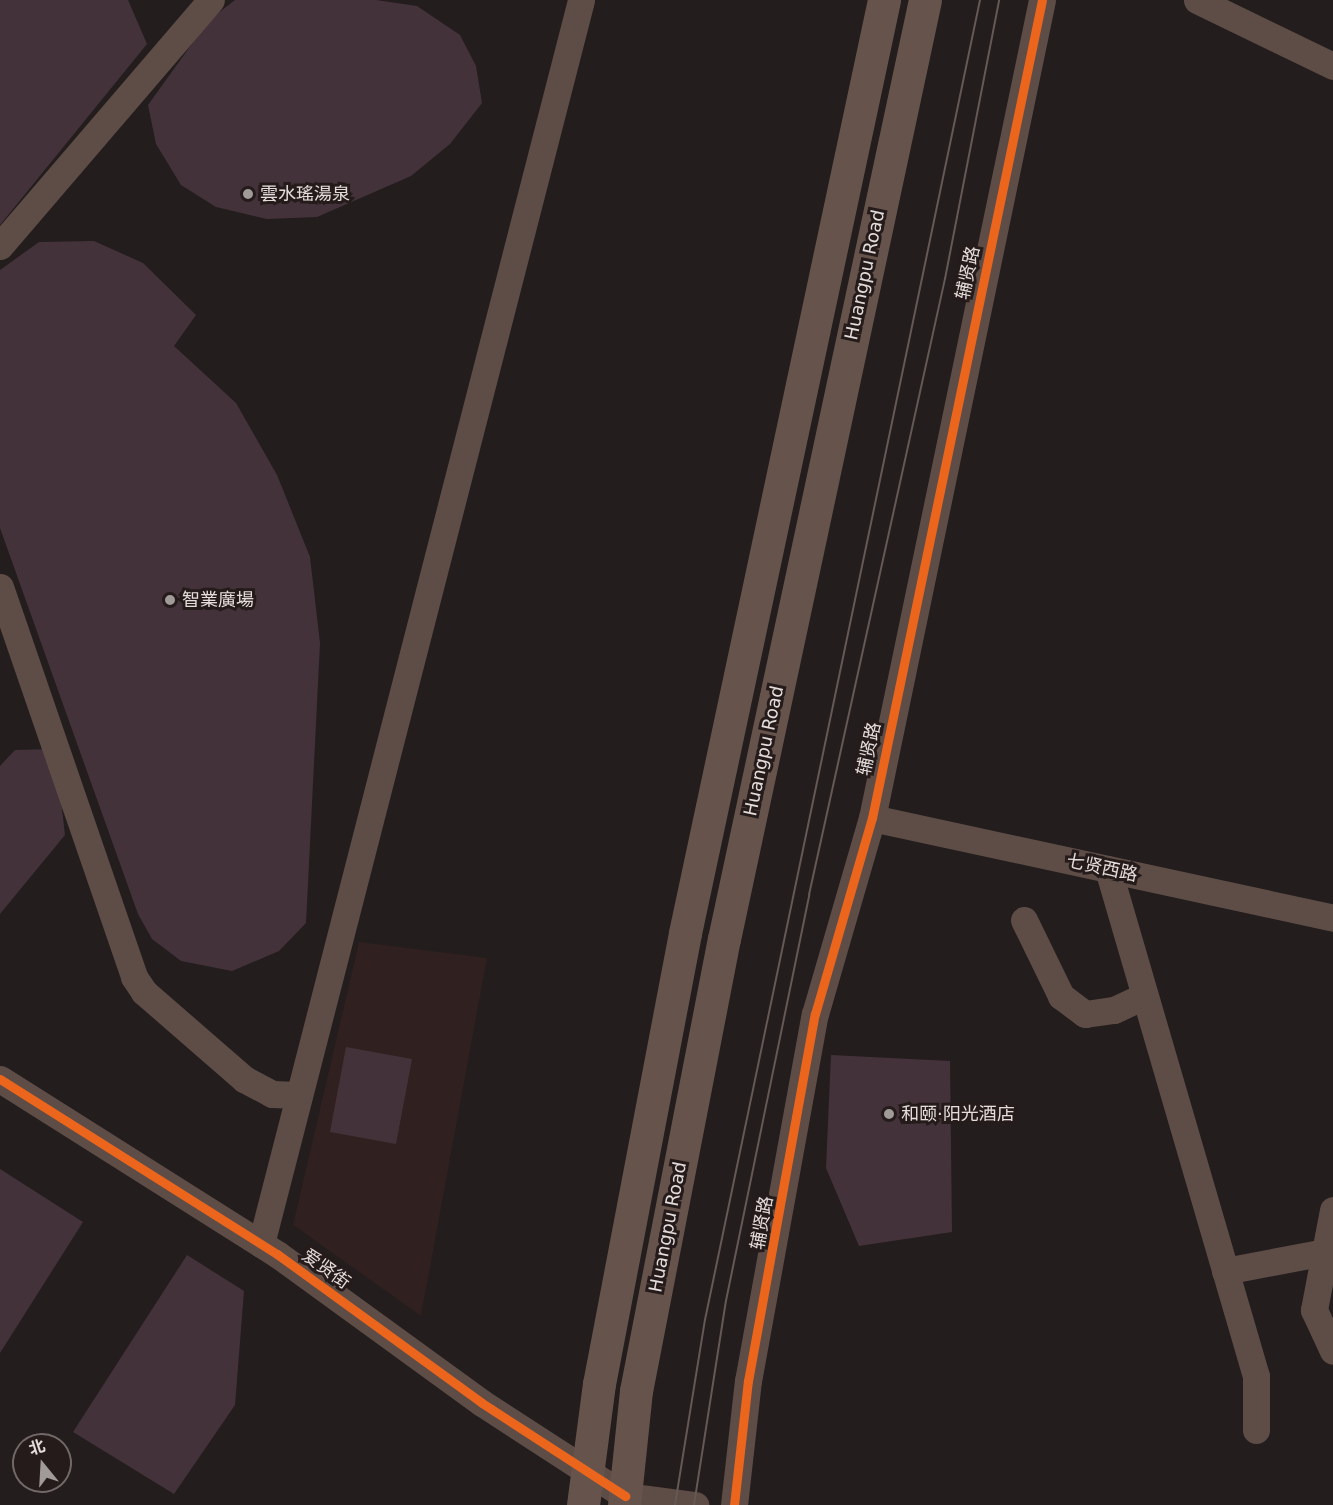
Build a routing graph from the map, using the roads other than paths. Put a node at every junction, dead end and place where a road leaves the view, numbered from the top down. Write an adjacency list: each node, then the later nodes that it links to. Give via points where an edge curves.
1 (211, 0): 8 (street)
2 (581, 0): 16 (street)
3 (884, 0): 23 (highway, via 685,933 598,1384)
4 (925, 0): 24 (highway, Huangpu Road, via 724,939 636,1391)
5 (1042, 0): 10 (street, 辅贤路)
6 (1206, 1): 7 (street)
7 (1333, 66)
8 (0, 246)
9 (0, 587): 16 (street, via 134,977 144,992 244,1079 272,1094)
10 (872, 818): 11 (street, 七贤西路); 27 (street, 辅贤路, via 815,1014 748,1382)
11 (1108, 869): 12 (street, 七贤西路); 14 (street)
12 (1333, 918)
13 (1023, 920): 14 (street, via 1061,996 1085,1014 1114,1010)
14 (1144, 996): 20 (street)
15 (0, 1079): 18 (street, 爱贤街)
16 (298, 1095): 18 (street)
17 (1333, 1210): 19 (street)
18 (261, 1244): 23 (street, 爱贤街, via 482,1403)
19 (1325, 1252): 20 (street); 21 (street, via 1314,1310)
20 (1225, 1271): 22 (street, via 1256,1376)
21 (1333, 1351)
22 (1257, 1430)
23 (587, 1472): 24 (street, 爱贤街); 25 (highway)
24 (624, 1501): 26 (street)
25 (583, 1505)
26 (695, 1505)
27 (734, 1505)

